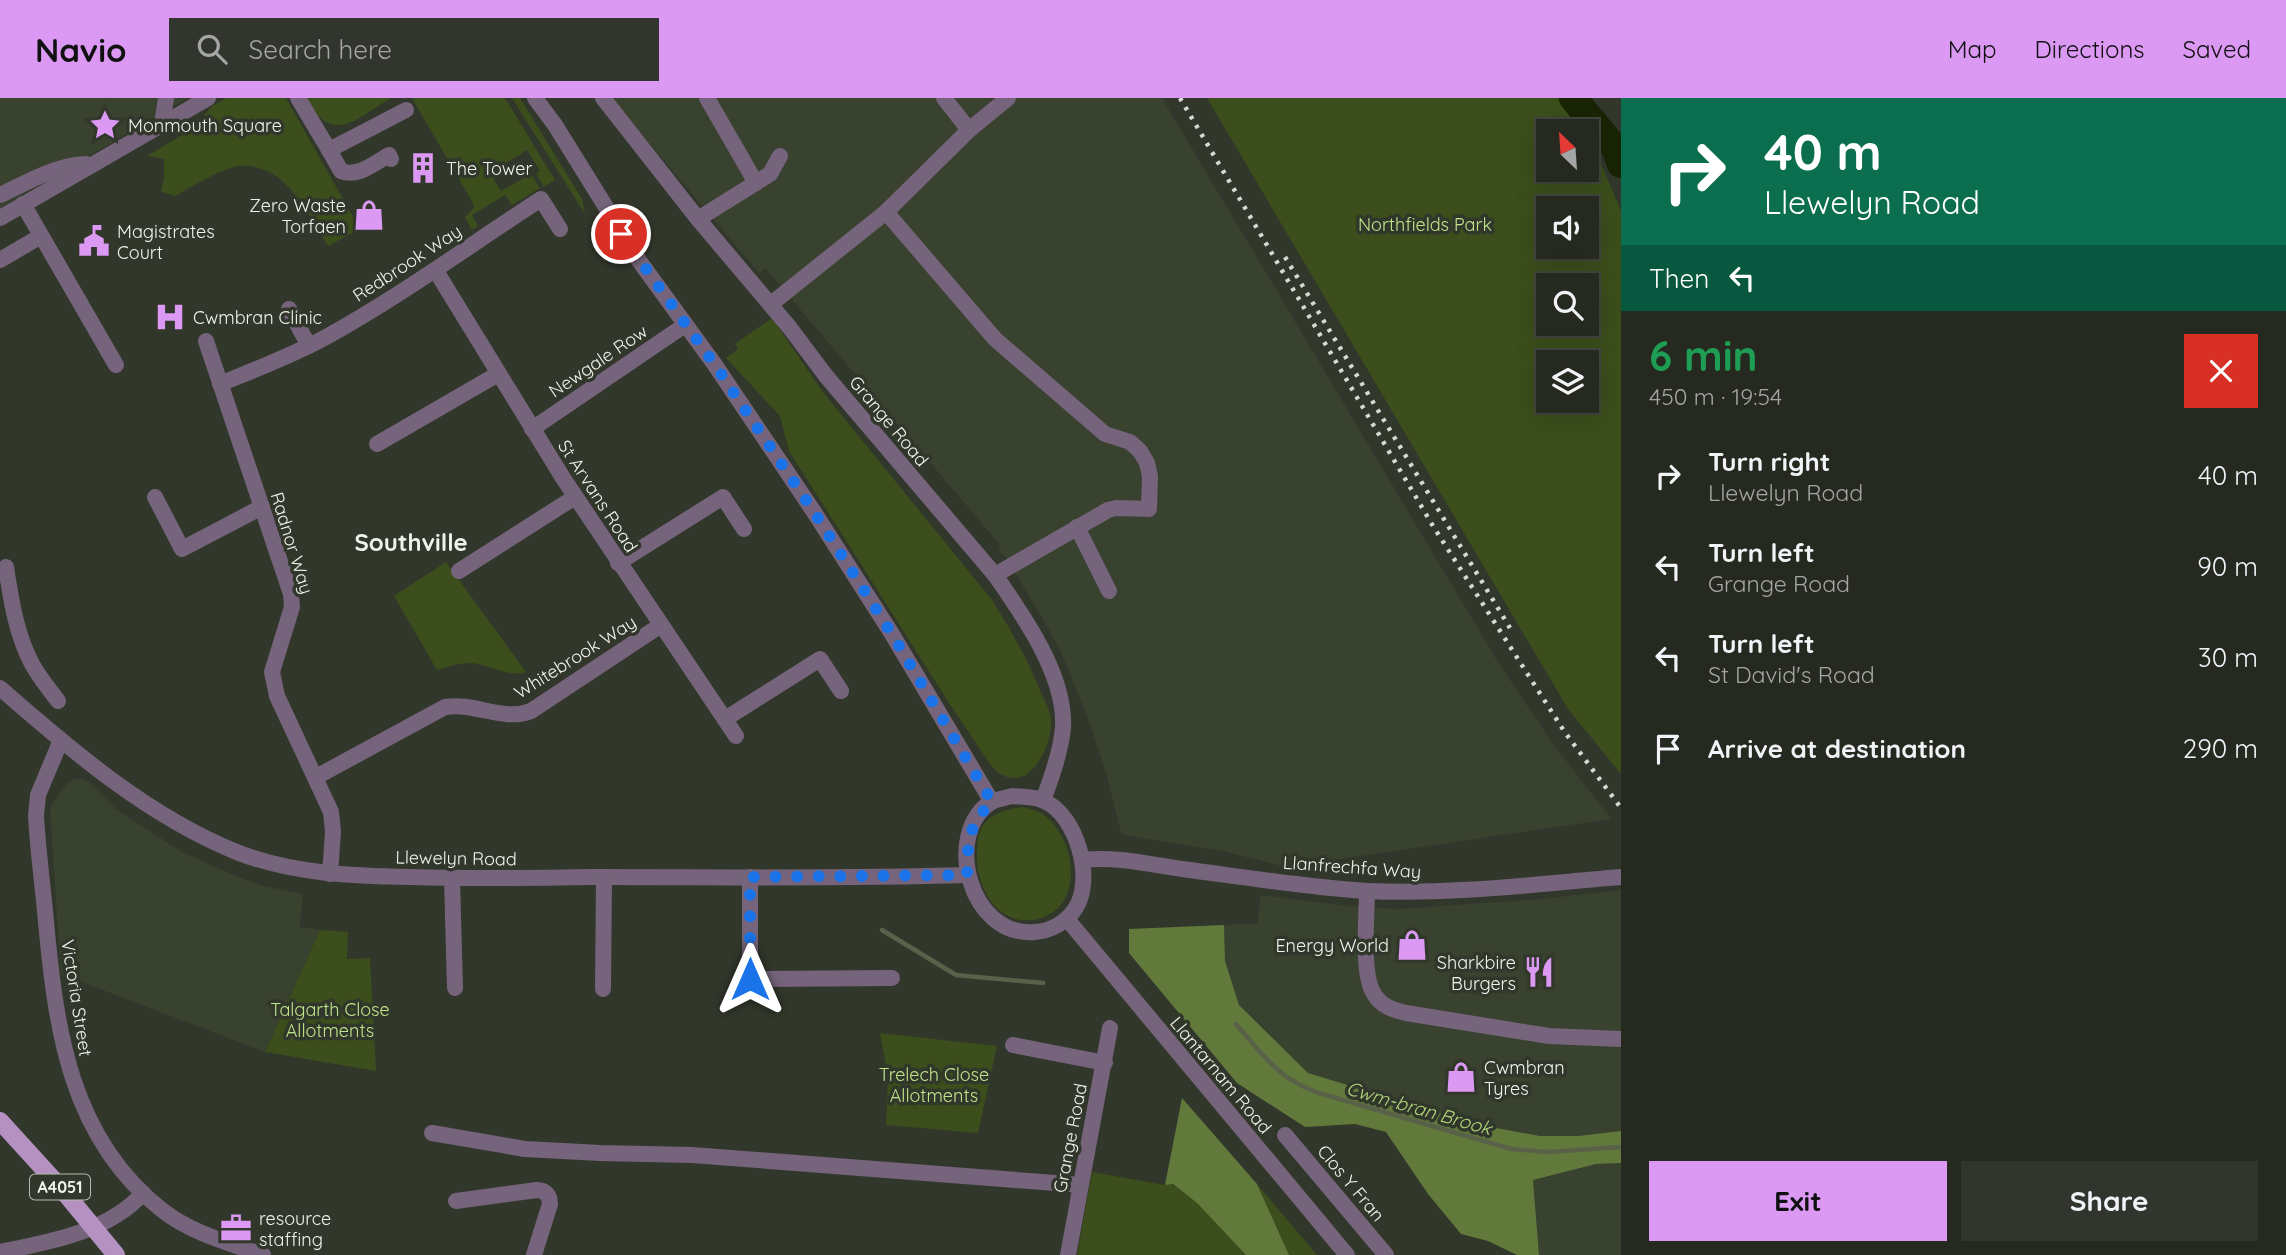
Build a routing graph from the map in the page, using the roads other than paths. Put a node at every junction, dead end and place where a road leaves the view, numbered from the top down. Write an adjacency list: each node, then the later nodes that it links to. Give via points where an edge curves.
1 (166, 98): 11 (street)
2 (208, 98): 11 (street)
3 (298, 98): 14 (street)
4 (535, 98): 12 (street)
5 (542, 98): 12 (street)
6 (603, 98): 23 (street, Grange Road)
7 (707, 98): 18 (street)
8 (944, 98): 13 (street)
9 (1008, 98): 13 (street)
10 (406, 110): 14 (street)
11 (162, 125): 17 (street)
12 (555, 125): 30 (street, via 627,243)
13 (970, 130): 21 (street)
14 (329, 150): 16 (street, via 341,171 350,174 389,155)
15 (780, 156): 18 (street, via 773,171)
16 (391, 159)
17 (92, 164): 19 (street, via 58,169); 20 (street)
18 (756, 183): 23 (street)
19 (0, 195)
20 (23, 204): 22 (street); 25 (street)
21 (887, 212): 28 (street); 41 (street, via 995,339 1105,434 1130,442 1144,456 1150,476 1149,509 1112,509)
22 (0, 218)
23 (698, 219): 28 (street, Grange Road)
24 (560, 229): 27 (street, Redbrook Way, via 541,199)
25 (41, 236): 26 (street); 33 (street)
26 (0, 260)
27 (436, 271): 32 (street, Redbrook Way); 34 (street, St Arvans Road)
28 (771, 304): 46 (street, Grange Road)
29 (289, 309): 32 (street)
30 (685, 325): 36 (street, Newgale Row); 58 (street, via 814,512)
31 (206, 341): 35 (street, Radnor Way)
32 (309, 346): 35 (street, Redbrook Way)
33 (116, 365)
34 (498, 374): 36 (street, St Arvans Road); 37 (street)
35 (220, 384): 40 (street, Radnor Way)
36 (532, 429): 39 (street, St Arvans Road)
37 (377, 444)
38 (155, 497): 40 (street, via 182,549)
39 (576, 497): 43 (street, St Arvans Road); 45 (street)
40 (262, 507): 56 (street, Radnor Way, via 292,601 272,672 274,688)
41 (1077, 527): 46 (street); 47 (street)
42 (744, 529): 43 (street, via 723,496)
43 (618, 563): 49 (street, St Arvans Road)
44 (6, 566): 48 (street)
45 (459, 571)
46 (995, 575): 57 (street, Grange Road, via 1037,642 1060,699 1063,729)
47 (1109, 591)
48 (5, 601): 52 (street, via 30,659)
49 (661, 625): 53 (street, St Arvans Road); 56 (street, Whitebrook Way, via 531,711 512,715 445,707)
50 (0, 688): 55 (street, Llewelyn Road)
51 (841, 691): 53 (street, via 820,659)
52 (58, 701)
53 (724, 719): 54 (street, St Arvans Road)
54 (736, 736)
55 (61, 740): 60 (street, Llewelyn Road, via 178,824 208,839 276,864); 79 (street, Victoria Street, via 38,795 36,816 57,1019 87,1113 110,1152)
56 (316, 777): 60 (street, Radnor Way, via 332,818)
57 (1043, 800): 58 (street, via 1012,796); 59 (street, via 1072,833)
58 (992, 802): 61 (street, via 973,825 967,841)
59 (1082, 860): 66 (street, Llanfrechfa Way, via 1118,858); 67 (street, via 1082,894)
60 (330, 874): 65 (street, Llewelyn Road)
61 (967, 875): 63 (street, Llewelyn Road); 67 (street, via 978,901 1005,929 1042,932)
62 (604, 877): 63 (street, Llewelyn Road); 65 (street, Llewelyn Road); 70 (street)
63 (750, 877): 68 (street, via 750,979)
64 (1621, 877): 66 (street, Llanfrechfa Way, via 1497,888)
65 (452, 878): 69 (street)
66 (1367, 891): 72 (street, via 1368,980 1377,998 1389,1008 1549,1036)
67 (1066, 919): 86 (street, Llantarnam Road)
68 (892, 978)
69 (455, 988)
70 (603, 989)
71 (1110, 1028): 74 (street, Grange Road)
72 (1621, 1039)
73 (1013, 1045): 74 (street)
74 (1105, 1063): 78 (street, Grange Road)
75 (0, 1121): 82 (main road, A4051)
76 (432, 1133): 78 (street, via 525,1149 705,1156)
77 (1285, 1135): 87 (street, Clos Y Fran)
78 (1080, 1185): 85 (street, Grange Road)
79 (143, 1193): 81 (street, via 120,1214 88,1228); 83 (street, Victoria Street, via 188,1227)
80 (456, 1201): 84 (street, via 544,1191 550,1204)
81 (0, 1252)
82 (117, 1255)
83 (263, 1255)
84 (534, 1255)
85 (1068, 1255)
86 (1347, 1255)
87 (1386, 1255)

